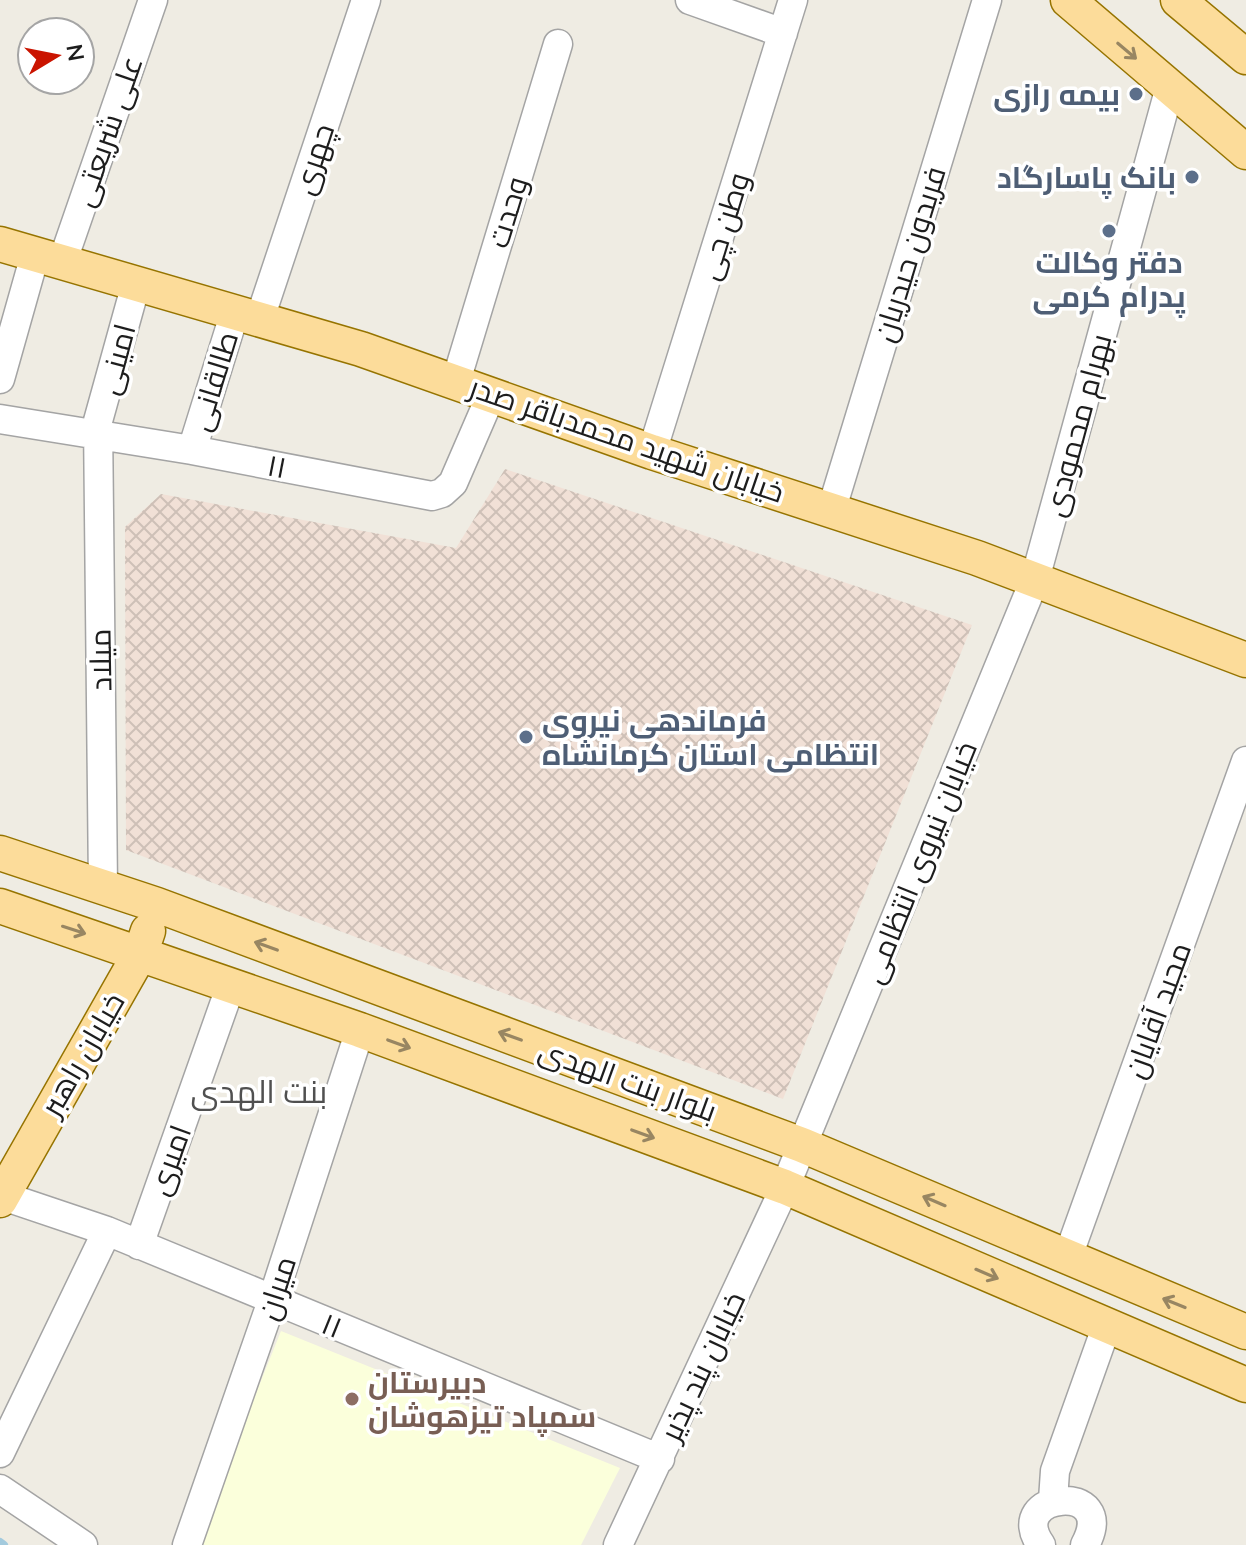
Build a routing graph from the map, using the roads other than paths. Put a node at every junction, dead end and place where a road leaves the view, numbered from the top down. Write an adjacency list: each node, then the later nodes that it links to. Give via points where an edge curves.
1 (153, 0): 14 (street, علی شریعتی)
2 (366, 0): 16 (street, چهری)
3 (690, 0): 8 (street)
4 (793, 0): 8 (street, وطن چی)
5 (987, 0): 24 (street, فریدون حیدریان)
6 (1068, 0): 11 (main road, one-way to 11)
7 (1178, 0): 10 (main road)
8 (783, 33): 23 (street, وطن چی)
9 (558, 44): 18 (street, وحدت)
10 (1246, 57)
11 (1170, 87): 12 (main road); 25 (street, بهرام محمودی)
12 (1246, 152)
13 (0, 244): 14 (main road, خیابان شهید محمدباقر صدر)
14 (49, 259): 15 (main road, خیابان شهید محمدباقر صدر); 17 (street, علی شریعتی)
15 (136, 284): 16 (main road, خیابان شهید محمدباقر صدر); 21 (street, امینی)
16 (248, 315): 18 (main road, خیابان شهید محمدباقر صدر); 22 (street, طالقانی)
17 (0, 379)
18 (456, 381): 19 (main road, خیابان شهید محمدباقر صدر)
19 (492, 393): 22 (street, ۱۱, via 453,483 432,496); 23 (main road, خیابان شهید محمدباقر صدر)
20 (0, 419): 21 (street, ۱۱)
21 (98, 433): 22 (street, ۱۱); 29 (street, میلاد)
22 (192, 450)
23 (652, 452): 24 (main road, خیابان شهید محمدباقر صدر)
24 (832, 508): 25 (main road, خیابان شهید محمدباقر صدر)
25 (1035, 579): 26 (main road, خیابان شهید محمدباقر صدر); 35 (street, خیابان نیروی انتظامی)
26 (1246, 660)
27 (1246, 761): 40 (street, مجید آقایان)
28 (0, 853): 29 (main road, بلوار بنت الهدی)
29 (103, 887): 30 (main road, بلوار بنت الهدی)
30 (157, 905): 32 (main road, خیابان راهبر); 35 (main road, بلوار بنت الهدی, one-way to 30)
31 (0, 906): 32 (main road, بلوار بنت الهدی, one-way to 32)
32 (141, 952): 33 (main road, بلوار بنت الهدی); 37 (main road, خیابان راهبر)
33 (231, 985): 34 (main road, بلوار بنت الهدی); 39 (street, امیری)
34 (360, 1030): 36 (main road, بلوار بنت الهدی, one-way to 36); 41 (street, میران)
35 (802, 1145): 36 (street, خیابان نیروی انتظامی); 40 (main road, بلوار بنت الهدی, one-way to 35)
36 (785, 1187): 42 (main road, بلوار بنت الهدی, one-way to 42); 46 (street, خیابان پند پذیر)
37 (1, 1197): 38 (street, ۱۱)
38 (107, 1231): 39 (street, ۱۱); 45 (street)
39 (139, 1245): 41 (street, ۱۱)
40 (1067, 1259): 43 (main road, بلوار بنت الهدی, one-way to 40)
41 (272, 1301): 46 (street, ۱۱); 50 (street, میران)
42 (1107, 1325): 44 (main road, بلوار بنت الهدی); 48 (street, via 1055,1471)
43 (1246, 1332)
44 (1246, 1385)
45 (0, 1453)
46 (660, 1459): 51 (street, خیابان پند پذیر)
47 (0, 1489): 49 (street)
48 (1053, 1500): 52 (street, via 1035,1521); 53 (street, via 1071,1500 1086,1510 1092,1527)
49 (83, 1545)
50 (187, 1545)
51 (618, 1545)
52 (1041, 1545)
53 (1085, 1545)

